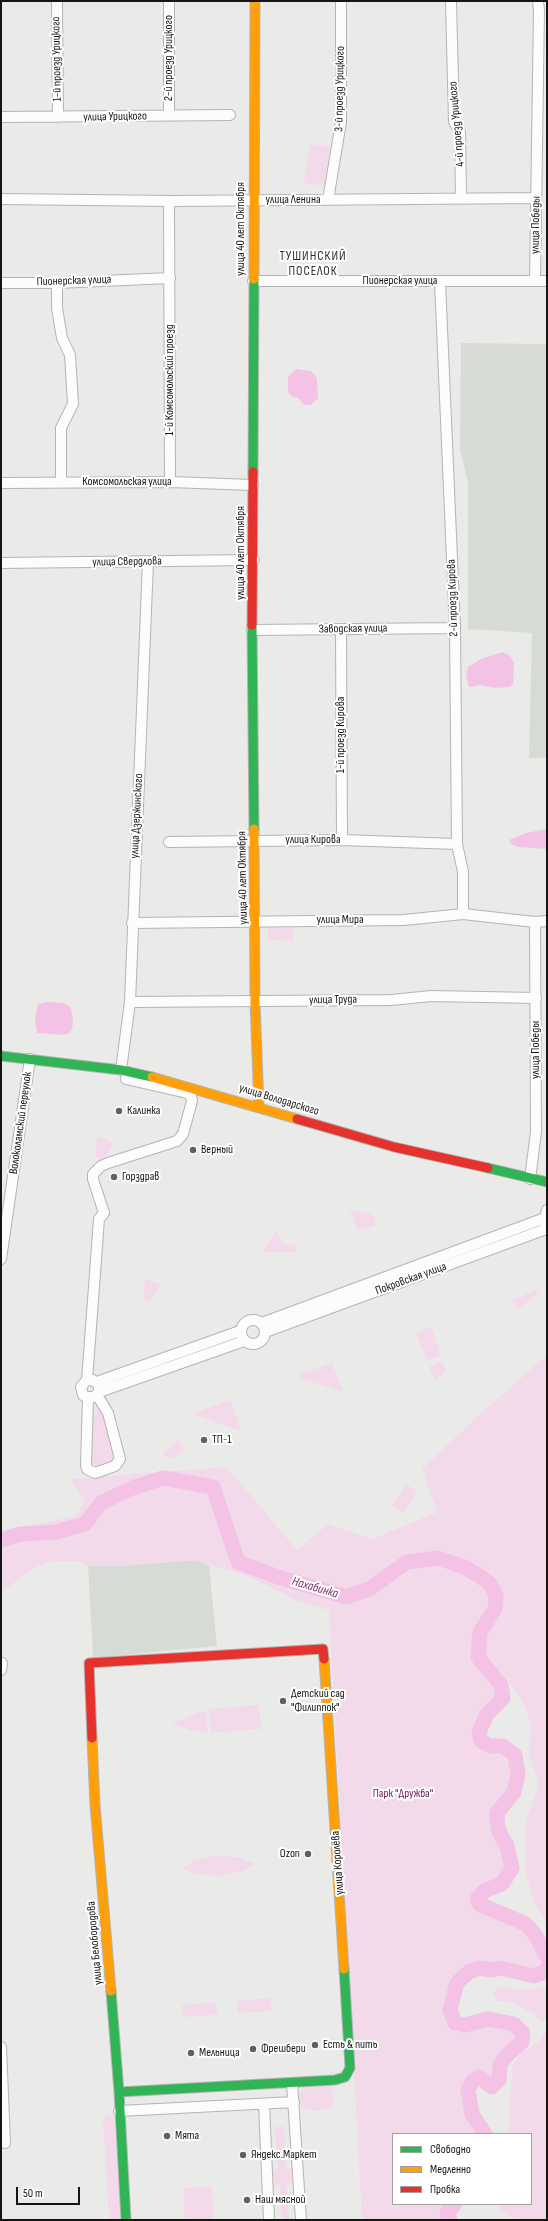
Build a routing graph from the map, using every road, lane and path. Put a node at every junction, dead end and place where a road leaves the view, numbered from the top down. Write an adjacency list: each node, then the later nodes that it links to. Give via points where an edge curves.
1 (57, 1): 9 (street, 1-й проезд Урицкого)
2 (169, 1): 8 (street, 2-й проезд Урицкого)
3 (254, 1): 15 (street, улица 40 лет Октября)
4 (341, 1): 16 (street, 3-й проезд Урицкого, via 341,122)
5 (450, 1): 11 (street, 4-й проезд Урицкого, via 454,122 460,132)
6 (538, 1): 12 (street, улица Победы)
7 (230, 115): 8 (street, улица Урицкого)
8 (170, 116): 9 (street, улица Урицкого)
9 (58, 117): 10 (street, улица Урицкого)
10 (1, 118)
11 (461, 198): 12 (street, улица Ленина); 16 (street, улица Ленина)
12 (536, 198): 19 (street, улица Победы)
13 (1, 199): 14 (street, улица Ленина)
14 (169, 200): 15 (street, улица Ленина); 17 (street)
15 (253, 200): 16 (street, улица Ленина); 18 (street, улица 40 лет Октября)
16 (328, 200)
17 (170, 278): 23 (street, Пионерская улица); 25 (street, 1-й Комсомольский проезд)
18 (253, 281): 21 (street, Пионерская улица); 27 (street, улица 40 лет Октября)
19 (535, 281): 20 (street, Пионерская улица); 21 (street, Пионерская улица)
20 (547, 281)
21 (440, 282): 31 (street, 2-й проезд Кирова)
22 (1, 283): 23 (street, Пионерская улица)
23 (57, 283): 24 (street, via 57,308 62,338 70,355 73,404 61,428)
24 (61, 482): 25 (street, Комсомольская улица); 26 (street, Комсомольская улица)
25 (170, 482): 27 (street, Комсомольская улица)
26 (1, 483)
27 (253, 484): 28 (street, улица 40 лет Октября)
28 (254, 560): 29 (street, улица Свердлова); 32 (street, улица 40 лет Октября)
29 (148, 562): 30 (street, улица Свердлова); 42 (street, улица Дзержинского)
30 (1, 563)
31 (455, 628): 33 (street, Заводская улица); 37 (street, 2-й проезд Кирова)
32 (252, 630): 33 (street, Заводская улица); 35 (street, улица 40 лет Октября)
33 (341, 630): 34 (street, 1-й проезд Кирова)
34 (342, 840): 35 (street, улица Кирова); 37 (street, улица Кирова)
35 (254, 841): 36 (street, улица Кирова); 39 (street, улица 40 лет Октября)
36 (169, 842)
37 (457, 844): 38 (street, 2-й проезд Кирова, via 463,872)
38 (463, 914): 39 (street, улица Мира, via 404,920); 41 (street, улица Мира)
39 (256, 921): 42 (street, улица Мира); 45 (street, улица 40 лет Октября)
40 (547, 921): 41 (street, улица Мира)
41 (535, 922): 43 (street, улица Победы)
42 (132, 923): 44 (street, улица Дзержинского)
43 (536, 998): 45 (street, улица Труда, via 432,996 391,1000); 50 (street, улица Победы, via 536,1132)
44 (130, 1002): 45 (street, улица Труда); 48 (street, улица Дзержинского)
45 (255, 1002): 49 (street, улица 40 лет Октября)
46 (1, 1056): 47 (street, улица Володарского)
47 (30, 1059): 48 (street, улица Володарского); 53 (street, Волоколамский переулок)
48 (124, 1071): 49 (street, улица Володарского); 57 (street, via 126,1079 187,1093 192,1101 183,1134 177,1141 108,1162 93,1174 104,1213 99,1218)
49 (259, 1106): 50 (street, улица Володарского, via 394,1147)
50 (530, 1179): 51 (street, улица Володарского)
51 (547, 1182)
52 (546, 1214): 54 (street, Покровская улица); 54 (street, Покровская улица, via 546,1229)
53 (1, 1259)
54 (264, 1327): 55 (street, Покровская улица, via 253,1319 244,1323); 56 (street, Покровская улица, via 264,1336 258,1343 248,1344)
55 (240, 1331): 56 (street); 57 (street, Покровская улица)
56 (244, 1341): 57 (street, Покровская улица)
57 (94, 1389): 57 (street, via 86,1465 87,1469 95,1473 115,1466 120,1459 108,1413)
58 (89, 1664): 60 (street, улица Королёва, via 323,1649 350,2068 345,2077 335,2080); 61 (street, улица Белобородова, via 95,1805)
59 (1, 2047): 65 (street)
60 (292, 2083): 61 (street); 62 (street)
61 (119, 2092): 64 (street, улица Белобородова)
62 (294, 2102): 63 (street); 68 (street)
63 (264, 2104): 64 (street); 67 (street)
64 (120, 2111): 66 (street, улица Белобородова)
65 (5, 2142)
66 (126, 2220)
67 (269, 2220)
68 (301, 2220)

